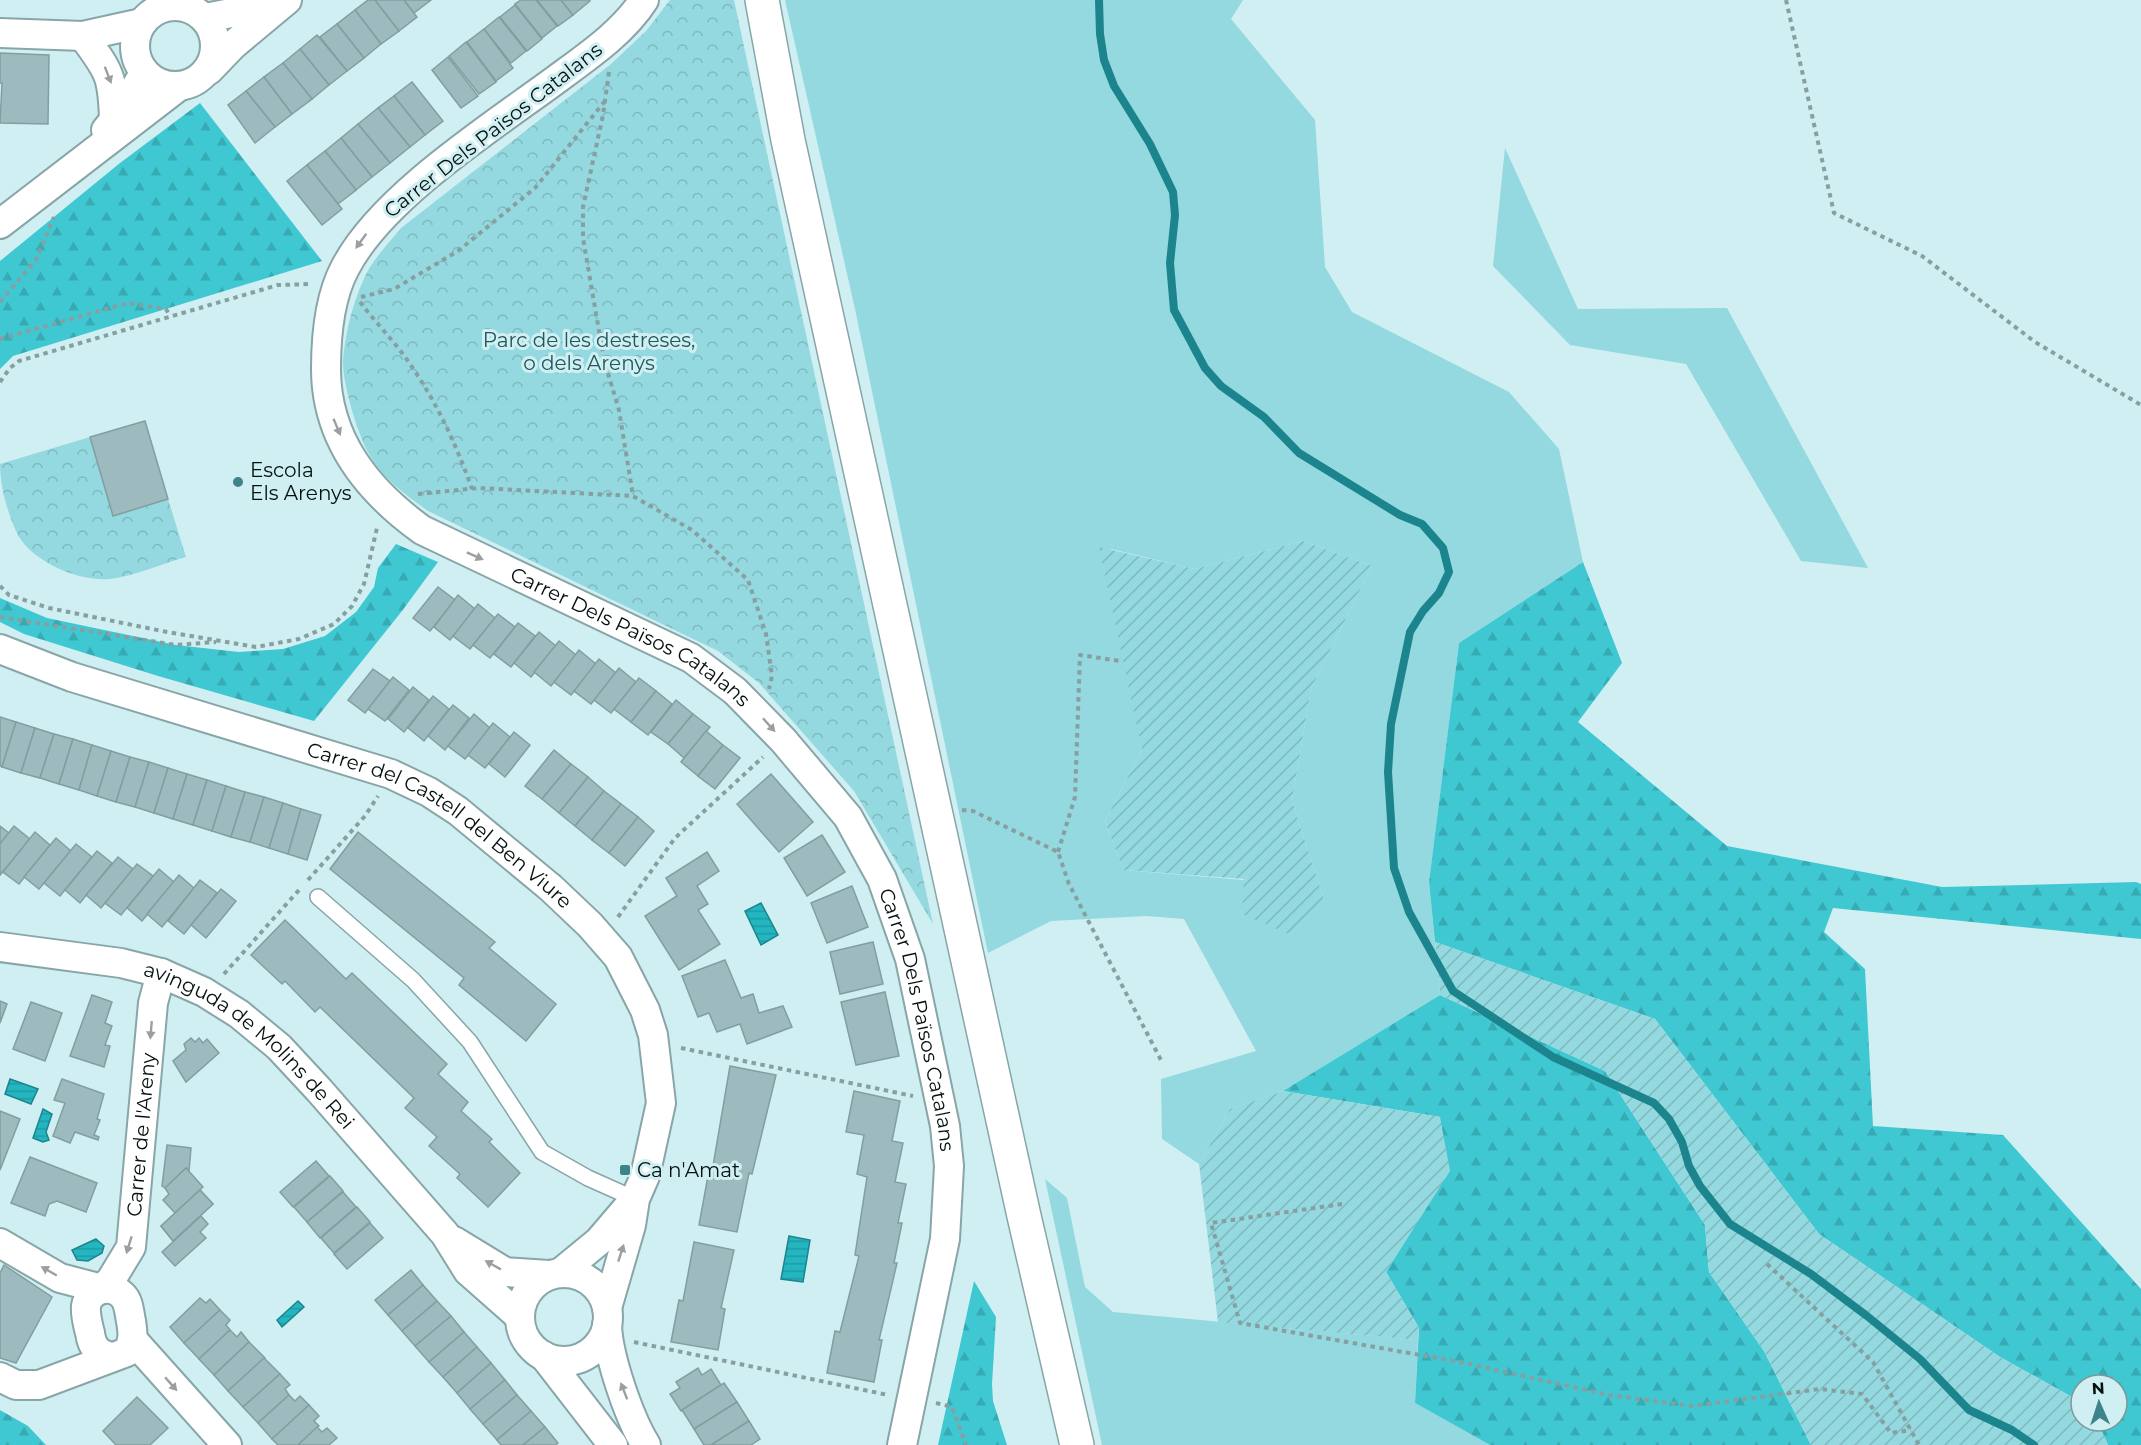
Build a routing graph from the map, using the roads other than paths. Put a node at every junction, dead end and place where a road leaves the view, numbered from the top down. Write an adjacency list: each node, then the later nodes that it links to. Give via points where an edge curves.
1 (644, 0): 32 (street, Carrer Dels Països Catalans, one-way to 32, via 635,14 589,55 393,206 359,244 344,269 330,317 326,382 331,412 369,486 395,510 422,530 691,658 760,715 848,817 897,915 910,959 945,1126 949,1166 945,1239)
2 (762, 0): 33 (street, via 788,140)
3 (285, 2): 4 (street); 8 (street)
4 (173, 10): 6 (street); 7 (street, via 135,38 134,51); 8 (street, via 214,34 215,52)
5 (0, 33): 6 (street)
6 (83, 36): 7 (street, via 126,54); 10 (street, one-way to 10, via 109,72)
7 (141, 68): 9 (street, via 159,84); 10 (street)
8 (209, 70): 9 (street, via 195,82)
9 (178, 87): 11 (street)
10 (114, 121): 11 (street)
11 (77, 163): 12 (street)
12 (0, 224)
13 (0, 649): 17 (street, Carrer del Castell del Ben Viure, via 72,677 391,774 458,811 551,888 618,957 634,985 653,1035 661,1103 645,1176)
14 (318, 897): 17 (lane, via 413,980 470,1042 542,1152)
15 (0, 947): 16 (street, avinguda de Molins de Rei, via 121,963)
16 (161, 973): 18 (street, avinguda de Molins de Rei, via 204,992 279,1047); 21 (street, Carrer de l'Areny, one-way to 21, via 153,1003 131,1247)
17 (635, 1199): 20 (street, Carrer del Castell del Ben Viure, via 599,1241); 23 (street, Carrer del Castell del Ben Viure, one-way to 17)
18 (445, 1234): 20 (street, avinguda de Molins de Rei, one-way to 18, via 505,1272); 22 (street, avinguda de Molins de Rei, via 468,1271)
19 (0, 1243): 21 (street, one-way to 19, via 60,1278)
20 (555, 1274): 22 (street, via 528,1292); 23 (street, via 576,1274 591,1281 601,1293)
21 (102, 1289): 24 (street, Carrer de l'Areny, via 87,1301); 25 (street, via 118,1291 127,1301)
22 (520, 1317): 26 (street, via 523,1333)
23 (607, 1317): 26 (street, via 603,1338 583,1356 557,1360); 31 (street, one-way to 23, via 608,1345)
24 (90, 1335): 25 (street, via 99,1353); 27 (street)
25 (123, 1349): 27 (street); 29 (street, one-way to 29)
26 (544, 1356): 30 (street)
27 (59, 1375): 28 (street, via 39,1385 16,1385)
28 (0, 1377)
29 (227, 1445)
30 (614, 1445)
31 (646, 1445)
32 (902, 1445)
33 (1077, 1445)

